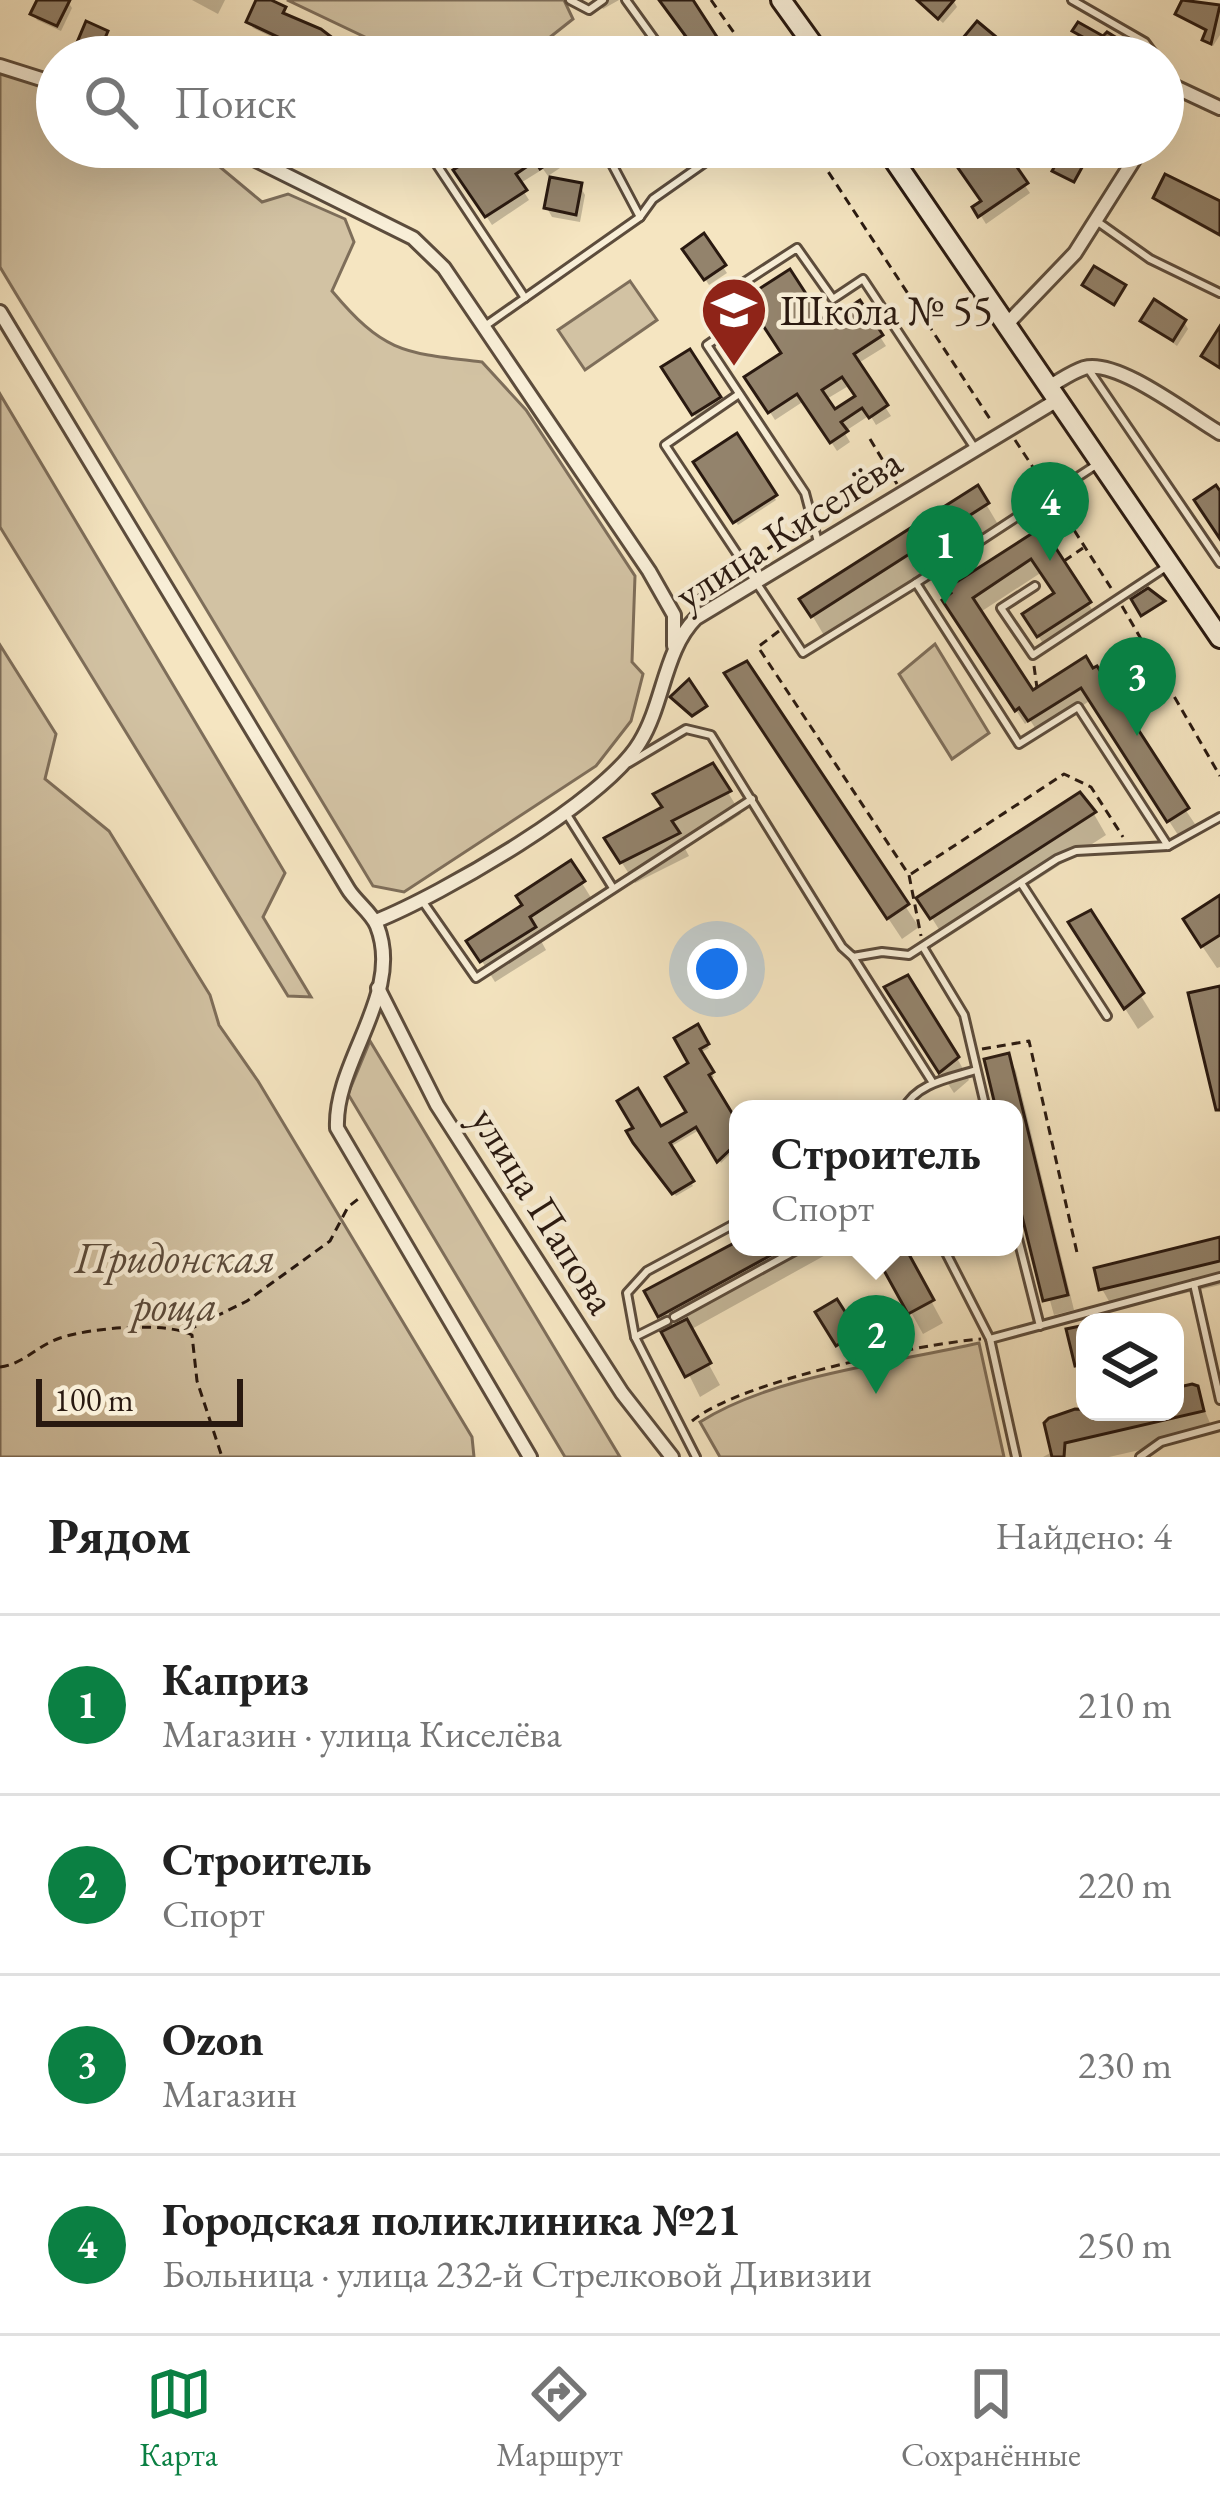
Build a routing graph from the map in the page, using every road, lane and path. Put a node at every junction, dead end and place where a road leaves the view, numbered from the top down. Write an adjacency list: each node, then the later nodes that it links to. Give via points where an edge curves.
1 (570, 0): 2 (lane, via 589,10)
2 (603, 0)
3 (626, 0): 7 (lane)
4 (711, 0): 8 (path)
5 (781, 0): 9 (street)
6 (1072, 0): 10 (lane)
7 (652, 36)
8 (736, 36)
9 (807, 36)
10 (1135, 36)
11 (0, 66): 12 (street)
12 (36, 77)
13 (1184, 91): 14 (street)
14 (1220, 108)
15 (272, 168): 28 (street, via 413,238)
16 (439, 168): 25 (lane)
17 (614, 168): 22 (lane)
18 (697, 168): 22 (lane)
19 (826, 168): 35 (path, via 995,426)
20 (898, 168): 27 (street)
21 (1130, 168): 23 (street)
22 (640, 217): 25 (lane)
23 (1098, 222): 24 (lane); 27 (street)
24 (1220, 293)
25 (525, 298): 28 (lane)
26 (0, 312): 67 (street, via 348,889)
27 (1006, 324): 30 (street)
28 (484, 327): 50 (street)
29 (1087, 367): 30 (street, улица Киселёва); 33 (street, via 1129,374); 43 (lane)
30 (1054, 392): 32 (street, улица Киселёва); 36 (street)
31 (739, 394): 35 (lane, via 707,345 739,323 723,296 797,248 832,298 863,279); 39 (lane, via 805,493); 44 (lane, via 665,445)
32 (1008, 430): 35 (street, улица Киселёва); 38 (path)
33 (1220, 433)
34 (870, 439): 37 (path)
35 (974, 446): 40 (street, улица Киселёва)
36 (1100, 463): 38 (lane); 45 (street)
37 (898, 486)
38 (1051, 495): 41 (path); 47 (lane)
39 (812, 524): 40 (lane); 44 (path)
40 (818, 542): 46 (street, улица Киселёва)
41 (1084, 547): 42 (path); 49 (path)
42 (1064, 561)
43 (1220, 563)
44 (743, 565): 46 (lane); 50 (path)
45 (1169, 565): 49 (lane); 52 (street)
46 (755, 582): 51 (lane); 53 (street, улица Киселёва, via 696,618)
47 (916, 583): 51 (lane, via 803,653); 61 (lane, via 1019,744 1078,707)
48 (1035, 586): 54 (lane, via 1001,608)
49 (1118, 599): 54 (lane); 57 (path)
50 (674, 615): 53 (street)
51 (785, 627): 63 (path, via 758,647)
52 (1220, 638)
53 (674, 646): 56 (street, улица Киселёва, via 648,729)
54 (1033, 655): 55 (path)
55 (1037, 688)
56 (620, 769): 58 (lane, via 699,729); 59 (street, улица Киселёва)
57 (1220, 776)
58 (752, 799): 65 (lane); 69 (lane)
59 (564, 810): 65 (lane); 66 (street, улица Киселёва)
60 (1220, 818): 61 (lane)
61 (1168, 846): 62 (lane)
62 (1130, 848): 63 (path, via 1091,787 1064,774); 64 (lane, via 1076,851)
63 (909, 874): 68 (path)
64 (1021, 883): 68 (lane); 71 (lane)
65 (614, 889): 66 (lane, via 476,978)
66 (423, 902): 67 (street, улица Киселёва)
67 (376, 921): 70 (street)
68 (923, 947): 69 (lane, via 909,956); 72 (lane, via 964,1015)
69 (853, 957): 74 (lane)
70 (378, 988): 77 (street, via 336,1106 338,1127); 95 (street, улица Папова, via 437,1105 622,1393)
71 (1107, 1016)
72 (972, 1051): 73 (lane); 82 (path, via 1029,1041)
73 (976, 1070): 74 (lane); 76 (lane)
74 (933, 1083): 75 (lane)
75 (911, 1100)
76 (984, 1100)
77 (373, 1188): 86 (path, via 348,1207 330,1241); 94 (street)
78 (729, 1227): 87 (lane, via 647,1271 627,1293)
79 (786, 1256): 87 (lane)
80 (948, 1256): 88 (lane)
81 (1022, 1256): 85 (lane)
82 (1078, 1257)
83 (1220, 1277): 84 (lane)
84 (1194, 1284): 85 (lane); 90 (lane)
85 (1040, 1326): 88 (lane)
86 (187, 1332): 89 (path, via 172,1325 59,1338); 93 (path)
87 (635, 1337): 92 (lane)
88 (990, 1339): 92 (path, via 793,1379 728,1400); 97 (lane)
89 (0, 1367)
90 (1220, 1400)
91 (1220, 1426): 98 (lane, via 1161,1442)
92 (682, 1430): 96 (lane)
93 (222, 1457)
94 (530, 1457)
95 (672, 1457)
96 (696, 1457)
97 (1016, 1457)
98 (1140, 1457)

